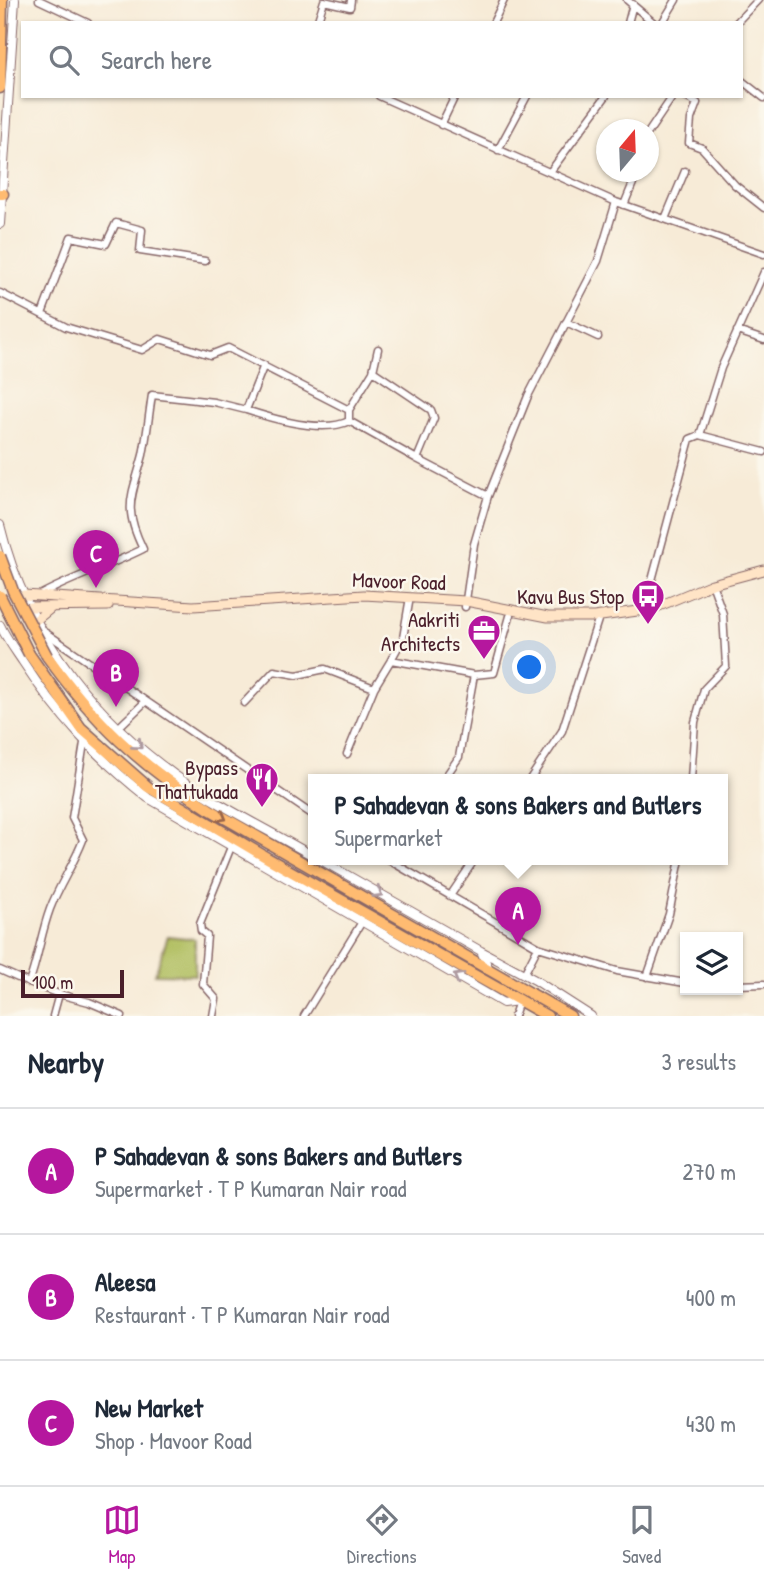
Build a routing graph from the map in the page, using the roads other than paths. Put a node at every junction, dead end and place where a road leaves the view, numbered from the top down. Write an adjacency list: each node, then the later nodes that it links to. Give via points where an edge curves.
1 (2, 0): 19 (highway)
2 (15, 0): 33 (street)
3 (39, 0): 11 (street)
4 (351, 0): 9 (street, via 350,7)
5 (503, 0): 13 (street)
6 (626, 0): 10 (street)
7 (676, 0): 16 (street)
8 (758, 0): 17 (street)
9 (323, 1): 12 (street)
10 (634, 4): 14 (street); 15 (street)
11 (84, 21)
12 (318, 21)
13 (494, 21)
14 (629, 21)
15 (652, 21)
16 (663, 21)
17 (738, 21)
18 (743, 82): 26 (street)
19 (0, 88)
20 (383, 98): 28 (street)
21 (454, 98): 28 (street)
22 (526, 98): 29 (street)
23 (605, 98): 31 (street)
24 (672, 98): 27 (street)
25 (687, 98): 35 (street, via 697,103 689,142 702,148)
26 (764, 98)
27 (658, 119)
28 (441, 125): 29 (street)
29 (498, 150): 31 (street)
30 (685, 171): 36 (street)
31 (550, 172): 34 (street)
32 (633, 182): 34 (street)
33 (1, 194): 37 (street)
34 (620, 204): 36 (street); 43 (street)
35 (764, 208)
36 (665, 219): 38 (street)
37 (0, 224)
38 (764, 254)
39 (205, 261): 42 (street, via 139,251 142,230 116,223 106,244 71,237)
40 (764, 272): 44 (street)
41 (0, 293): 42 (street)
42 (42, 314): 48 (street, via 66,327 142,349 160,339 210,355 228,348)
43 (566, 323): 45 (street); 56 (street, via 528,396)
44 (737, 331): 46 (street); 53 (street)
45 (598, 337)
46 (764, 340)
47 (378, 349): 49 (street)
48 (264, 365): 50 (street); 51 (street)
49 (373, 371): 51 (street); 55 (street, via 431,410 434,418)
50 (246, 410): 52 (street, via 277,421 337,428); 63 (street, via 152,395 132,486 130,523 143,549)
51 (349, 410): 52 (street)
52 (349, 421): 55 (street)
53 (700, 435): 54 (street); 68 (street, via 690,439)
54 (764, 452)
55 (417, 459): 56 (street)
56 (488, 496): 65 (street, via 474,544)
57 (0, 525): 61 (street)
58 (0, 556): 96 (highway, one-way to 96, bridge, via 47,656 99,724 167,782)
59 (764, 572): 60 (main road, Mavoor Road); 68 (main road, Mavoor Road, via 723,580)
60 (714, 589): 71 (main road, Mavoor Road, via 653,614); 84 (street, via 723,614 726,666 704,690 695,722)
61 (24, 595): 63 (main road, Mavoor Road); 66 (street)
62 (0, 596): 105 (highway, bridge, via 29,654 82,728 148,787)
63 (38, 596): 65 (main road, Mavoor Road, via 170,606 364,595)
64 (409, 603): 65 (main road, Mavoor Road); 67 (main road, Mavoor Road, via 305,602 191,611); 74 (street, via 403,638)
65 (465, 604): 69 (main road, Mavoor Road); 71 (main road, Mavoor Road)
66 (30, 607): 67 (main road, Mavoor Road); 70 (street)
67 (53, 607): 70 (main road)
68 (644, 610): 71 (main road, Mavoor Road)
69 (510, 616): 71 (main road, Mavoor Road, via 545,623); 75 (street, via 494,673)
70 (36, 620): 73 (street)
71 (599, 620): 83 (street, via 562,731)
72 (0, 625): 80 (street, via 37,684)
73 (41, 630): 77 (street); 79 (street, via 78,686)
74 (391, 660): 75 (street); 76 (street)
75 (474, 675): 82 (street, via 459,757)
76 (374, 688): 78 (street, via 325,669 297,675 274,671); 81 (street)
77 (145, 702): 79 (street); 85 (street)
78 (244, 703)
79 (118, 728): 87 (street, one-way to 87, via 198,791)
80 (84, 743): 86 (street, via 148,797); 101 (street, via 72,818 83,840 50,909)
81 (347, 754)
82 (447, 774)
83 (533, 774)
84 (691, 774)
85 (308, 813)
86 (231, 847): 105 (street, one-way to 86, via 503,1003); 108 (street, via 200,924 207,936 203,984 216,999)
87 (308, 853)
88 (330, 865): 95 (street, one-way to 95)
89 (403, 865): 92 (street)
90 (471, 865): 92 (street)
91 (679, 865): 99 (street, via 669,914)
92 (450, 897): 94 (street)
93 (360, 925): 109 (street)
94 (538, 947): 98 (street); 99 (street)
95 (481, 951): 96 (street); 98 (street)
96 (488, 967): 112 (highway)
97 (0, 970): 101 (street)
98 (524, 974): 113 (street)
99 (646, 976): 100 (street)
100 (680, 982)
101 (29, 983): 104 (street)
102 (764, 984): 103 (street)
103 (743, 985)
104 (58, 994): 106 (street); 107 (street)
105 (519, 1001): 110 (street); 111 (highway)
106 (53, 1016)
107 (122, 1016)
108 (213, 1016)
109 (303, 1016)
110 (514, 1016)
111 (547, 1016)
112 (570, 1016)
113 (591, 1016)

